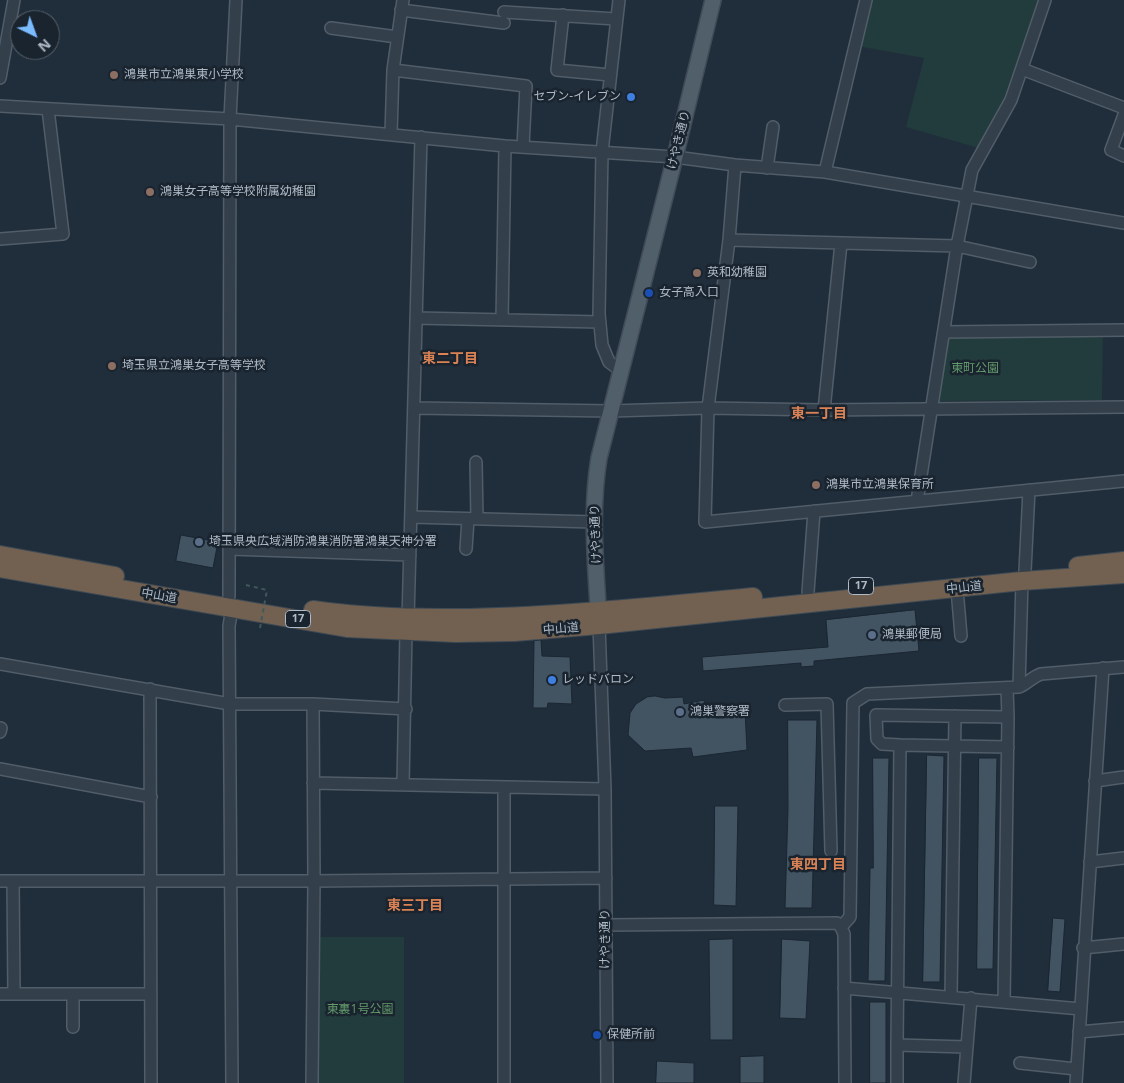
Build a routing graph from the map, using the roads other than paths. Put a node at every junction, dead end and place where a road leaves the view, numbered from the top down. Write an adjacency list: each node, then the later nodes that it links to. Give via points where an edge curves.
1 (14, 0): 15 (street)
2 (236, 0): 20 (street)
3 (619, 0): 9 (street)
4 (713, 0): 28 (main road, けやき通り)
5 (866, 0): 31 (street)
6 (1045, 0): 12 (street)
7 (402, 5): 8 (street, via 504,17); 11 (street)
8 (563, 15): 9 (street); 14 (street, via 557,70)
9 (616, 19): 14 (street)
10 (331, 28): 11 (street)
11 (397, 36): 13 (street)
12 (1022, 69): 17 (street); 32 (street, via 1011,100 972,170)
13 (393, 70): 22 (street); 25 (street, via 526,86)
14 (610, 75): 26 (street)
15 (0, 78)
16 (0, 106): 18 (street)
17 (1124, 108)
18 (48, 109): 20 (street); 34 (street, via 63,234)
19 (1124, 115): 27 (street, via 1111,150)
20 (230, 119): 22 (street); 59 (street)
21 (773, 127): 30 (street)
22 (391, 134): 23 (street)
23 (421, 137): 24 (street); 39 (street)
24 (505, 146): 25 (street); 40 (street)
25 (523, 147): 26 (street)
26 (602, 152): 28 (street); 41 (street)
27 (1124, 156)
28 (675, 157): 29 (street); 44 (main road, けやき通り)
29 (735, 165): 30 (street); 35 (street)
30 (767, 168): 31 (street)
31 (825, 172): 32 (street)
32 (966, 196): 33 (street); 37 (street)
33 (1124, 223)
34 (0, 239)
35 (729, 240): 36 (street); 47 (street)
36 (841, 243): 37 (street); 49 (street)
37 (956, 246): 38 (street); 43 (street)
38 (1030, 262)
39 (416, 318): 40 (street); 46 (street)
40 (502, 320): 41 (street)
41 (600, 322): 44 (street, via 602,345 609,362)
42 (1124, 330): 43 (street)
43 (944, 332): 48 (street)
44 (621, 371): 50 (main road, けやき通り)
45 (1124, 407): 48 (street)
46 (414, 408): 50 (street); 56 (street)
47 (708, 408): 49 (street); 50 (street); 55 (street, via 705,522)
48 (932, 409): 49 (street); 54 (street)
49 (824, 410)
50 (611, 412): 58 (main road, けやき通り, via 599,458)
51 (476, 462): 57 (street)
52 (1124, 480): 53 (street)
53 (1029, 490): 54 (street); 66 (street)
54 (916, 501): 55 (street)
55 (814, 511): 68 (street)
56 (411, 517): 57 (street); 62 (street)
57 (472, 519): 58 (street); 60 (street)
58 (594, 522): 70 (main road, けやき通り)
59 (230, 549): 62 (street); 69 (street)
60 (466, 549)
61 (0, 555): 69 (highway, 中山道 / 17)
62 (410, 555): 71 (street)
63 (1124, 561): 66 (highway, 中山道 / 17)
64 (0, 568): 69 (highway, 中山道 / 17)
65 (1124, 574): 66 (highway, 中山道 / 17)
66 (1024, 576): 67 (highway, 中山道 / 17); 68 (highway, 中山道 / 17); 76 (street)
67 (957, 589): 70 (highway, 中山道 / 17); 72 (street)
68 (808, 592): 70 (highway, 中山道 / 17)
69 (231, 602): 71 (highway, 中山道 / 17); 78 (street)
70 (599, 618): 71 (highway, 中山道 / 17, via 514,632 456,633); 95 (street, けやき通り)
71 (407, 625): 81 (street)
72 (961, 636)
73 (0, 664): 77 (street)
74 (1124, 666): 75 (street)
75 (1103, 668): 76 (street, via 1041,674 1025,685); 91 (street)
76 (1013, 687): 83 (street); 98 (street, via 867,694 853,703)
77 (150, 689): 78 (street); 96 (street)
78 (230, 704): 79 (street); 106 (street)
79 (313, 704): 81 (street); 92 (street)
80 (786, 705): 97 (street, via 828,704)
81 (406, 709): 93 (street)
82 (955, 716): 83 (street); 86 (street, via 876,714 877,739 882,744); 87 (street)
83 (1008, 717): 88 (street)
84 (1, 728): 85 (street)
85 (0, 732)
86 (899, 745): 87 (street); 114 (street)
87 (955, 746): 88 (street); 119 (street)
88 (1008, 747): 121 (street)
89 (0, 769): 96 (street)
90 (1124, 777): 91 (street)
91 (1095, 781): 101 (street)
92 (313, 783): 93 (street); 107 (street)
93 (403, 784): 94 (street)
94 (504, 787): 95 (street); 103 (street)
95 (605, 788): 102 (street, けやき通り)
96 (151, 797): 108 (street)
97 (830, 805): 98 (street); 99 (street)
98 (851, 806): 110 (street, via 850,917)
99 (831, 851)
100 (1124, 858): 101 (street)
101 (1090, 862): 112 (street)
102 (606, 878): 103 (street); 109 (street, けやき通り)
103 (504, 879): 107 (street); 133 (street)
104 (0, 881): 105 (street)
105 (13, 881): 108 (street); 116 (street)
106 (231, 881): 107 (street); 108 (street); 131 (street)
107 (314, 881): 132 (street)
108 (152, 882): 118 (street)
109 (606, 925): 110 (street, via 837,923); 134 (street, けやき通り)
110 (841, 928): 113 (street, via 844,934)
111 (1124, 944): 112 (street)
112 (1083, 948): 122 (street)
113 (844, 988): 114 (street); 135 (street)
114 (898, 992): 119 (street); 126 (street)
115 (0, 994): 116 (street)
116 (14, 994): 117 (street)
117 (73, 994): 118 (street); 123 (street)
118 (151, 994): 130 (street)
119 (951, 996): 120 (street)
120 (971, 998): 121 (street); 127 (street)
121 (1004, 1002): 122 (street)
122 (1081, 1009): 125 (street)
123 (73, 1027)
124 (1124, 1028): 125 (street)
125 (1079, 1032): 129 (street)
126 (897, 1045): 127 (street); 136 (street)
127 (967, 1047): 137 (street)
128 (1020, 1063): 129 (street)
129 (1076, 1069): 138 (street)
130 (151, 1083)
131 (232, 1083)
132 (312, 1083)
133 (504, 1083)
134 (607, 1083)
135 (845, 1083)
136 (897, 1083)
137 (964, 1083)
138 (1076, 1083)

